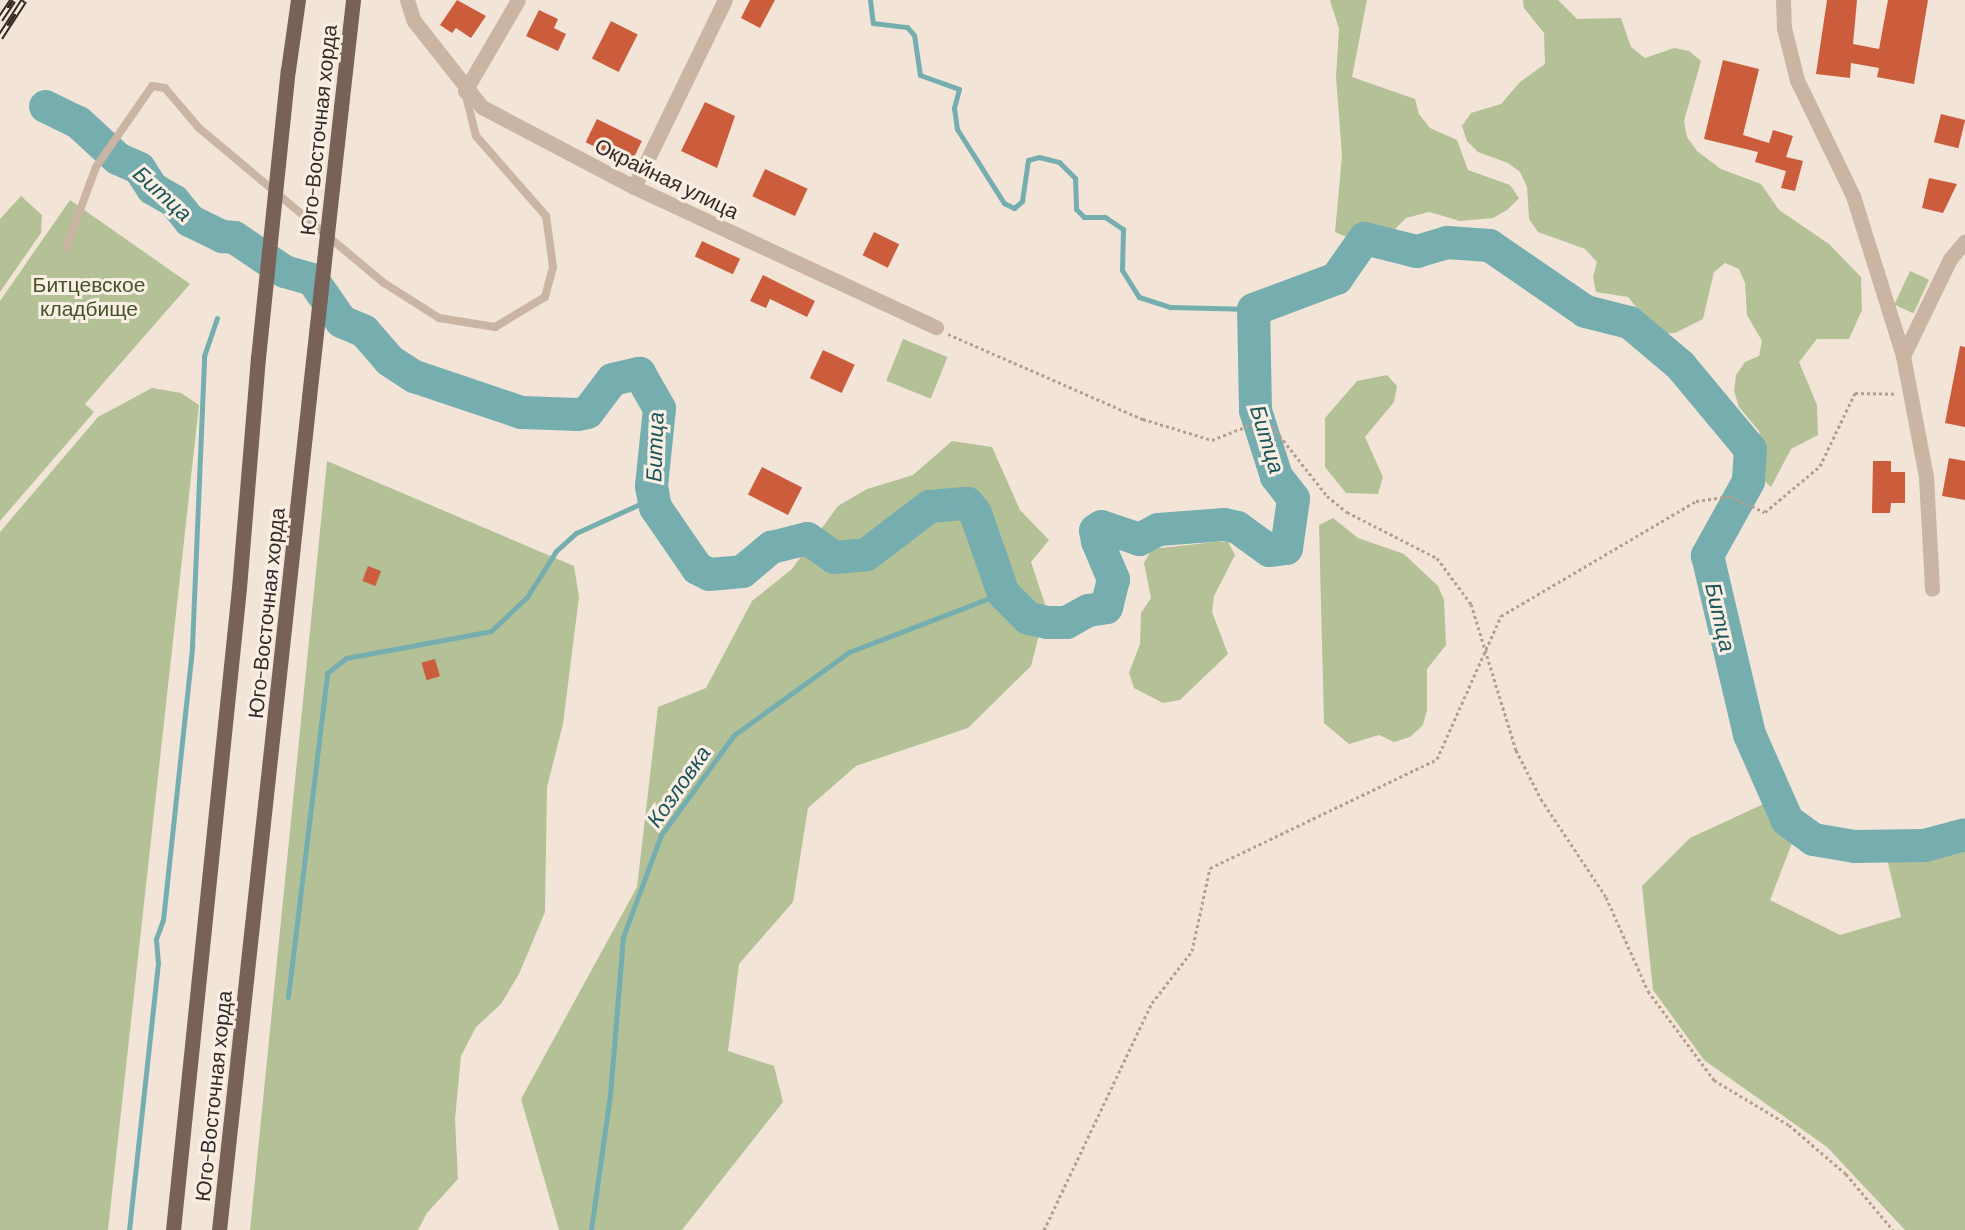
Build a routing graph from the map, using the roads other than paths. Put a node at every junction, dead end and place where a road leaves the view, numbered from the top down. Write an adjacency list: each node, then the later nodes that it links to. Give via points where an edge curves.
1 (298, 0): 14 (main road, Юго-Восточная хорда, bridge, via 258,358 240,588)
2 (353, 0): 15 (main road, Юго-Восточная хорда, bridge)
3 (407, 0): 7 (street, Окрайная улица, via 414,21)
4 (518, 0): 7 (street)
5 (725, 0): 8 (street)
6 (1783, 0): 12 (street, via 1784,28 1797,80 1853,196)
7 (465, 91): 8 (street, Окрайная улица, via 482,107); 10 (lane, via 476,136 546,216 553,267 545,297 495,327 439,318 384,282 199,128 165,88 152,87 96,167)
8 (634, 187): 11 (street, Окрайная улица)
9 (1965, 241): 12 (street, via 1950,259)
10 (66, 248)
11 (936, 327)
12 (1903, 356): 13 (street, via 1926,477)
13 (1932, 589)
14 (173, 1230)
15 (219, 1230)

